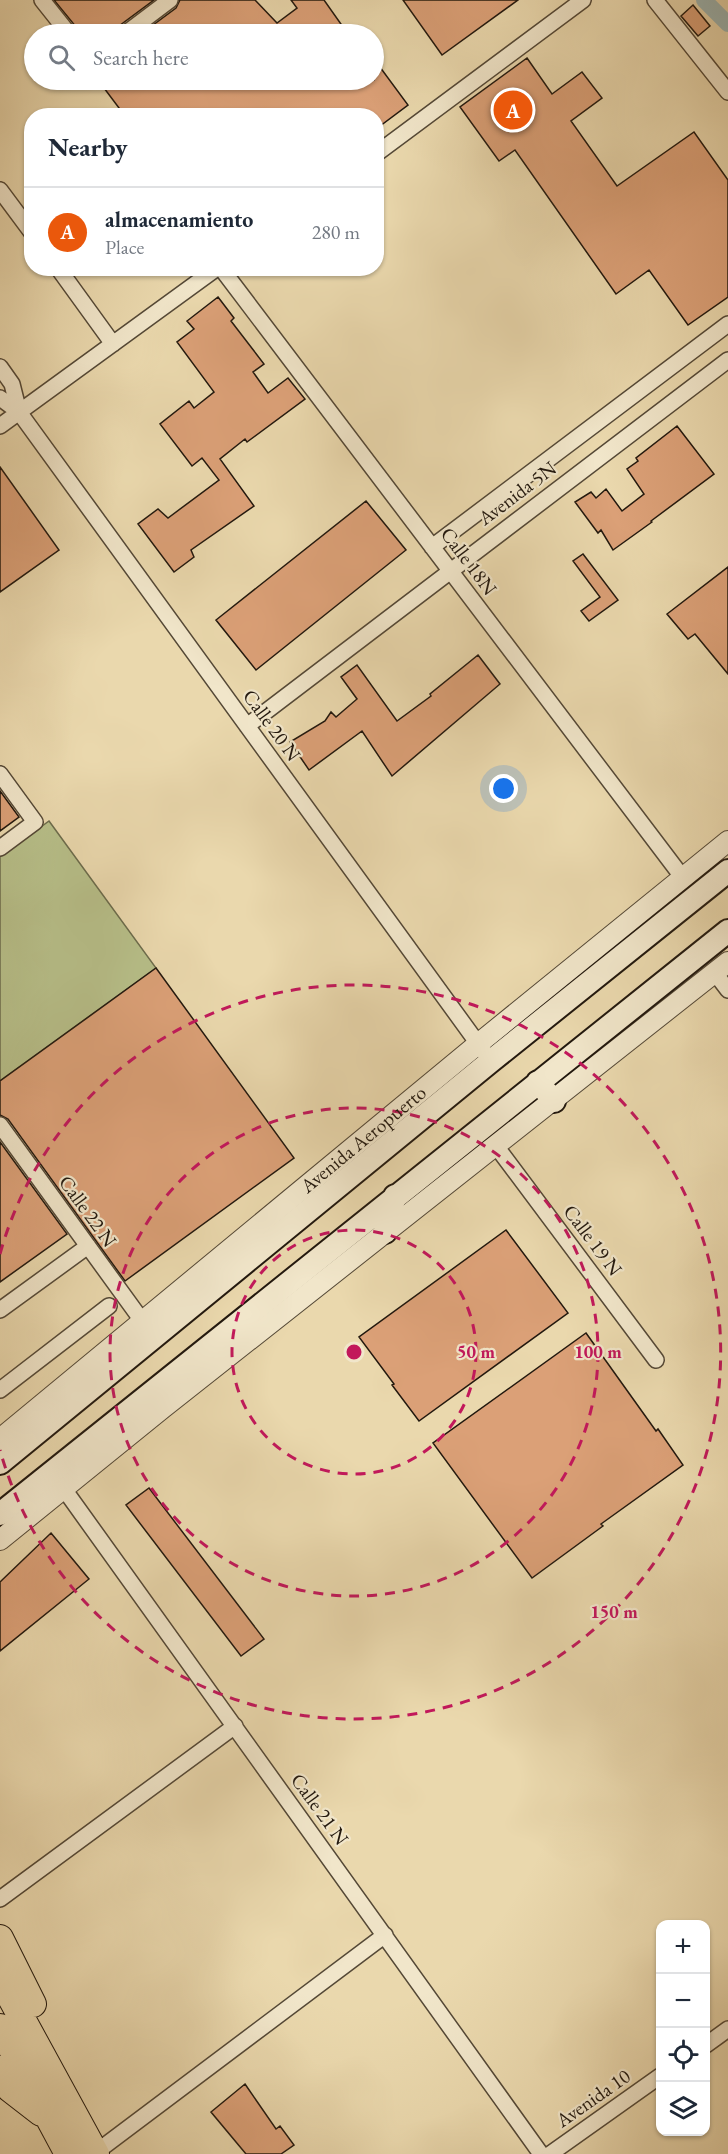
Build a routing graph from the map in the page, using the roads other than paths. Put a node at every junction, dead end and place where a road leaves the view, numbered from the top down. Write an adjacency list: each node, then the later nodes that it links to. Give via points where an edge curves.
1 (42, 0): 5 (street)
2 (170, 0): 6 (street)
3 (583, 0): 8 (street)
4 (655, 0): 7 (street)
5 (61, 24)
6 (138, 24)
7 (728, 92)
8 (384, 148)
9 (0, 190): 10 (street)
10 (24, 222)
11 (64, 276): 15 (street)
12 (208, 276): 15 (street)
13 (225, 276): 21 (street, Calle 18N)
14 (728, 324): 21 (street, Avenida 5N)
15 (113, 344): 19 (street)
16 (728, 360): 22 (street, Avenida 5N)
17 (0, 368): 19 (street, Calle 20 N, via 12,384)
18 (0, 398): 19 (street, Calle 20 N)
19 (19, 412): 20 (street); 23 (street, Calle 20 N)
20 (0, 426)
21 (432, 547): 22 (street, Calle 18N)
22 (450, 570): 23 (street, Avenida 5N); 28 (street, Calle 18N)
23 (247, 726): 32 (street, Calle 20 N)
24 (0, 774): 26 (street, via 35,822)
25 (728, 841): 28 (street, Avenida Aeropuerto)
26 (0, 848)
27 (728, 871): 32 (main road, Avenida Aeropuerto)
28 (682, 878): 32 (street, Avenida Aeropuerto)
29 (728, 931): 33 (main road)
30 (721, 967): 31 (street); 34 (street)
31 (728, 990)
32 (484, 1053): 37 (main road, Avenida Aeropuerto)
33 (538, 1082): 34 (main road); 38 (main road)
34 (554, 1101): 36 (street)
35 (0, 1125): 40 (street, Calle 22 N)
36 (496, 1146): 39 (street); 44 (street, Calle 19 N)
37 (354, 1160): 43 (street, Avenida Aeropuerto); 47 (main road, Avenida Aeropuerto)
38 (395, 1196): 39 (main road); 49 (main road)
39 (385, 1232): 48 (street)
40 (88, 1246): 41 (street); 43 (street, Calle 22 N)
41 (2, 1306)
42 (109, 1306): 45 (street)
43 (143, 1322): 46 (street, Avenida Aeropuerto)
44 (656, 1360)
45 (0, 1390)
46 (0, 1439)
47 (0, 1463)
48 (64, 1489): 50 (street); 51 (street, Calle 21 N)
49 (0, 1514)
50 (0, 1540)
51 (235, 1726): 52 (street); 53 (street, Calle 21 N)
52 (0, 1899)
53 (385, 1935): 64 (street); 65 (street, Calle 21 N)
54 (0, 1938): 61 (main road, via 63,2064)
55 (0, 1978): 61 (main road)
56 (0, 2027): 62 (main road)
57 (728, 2029): 58 (street)
58 (710, 2042)
59 (0, 2069): 62 (main road, via 10,2089)
60 (656, 2079): 66 (street, Avenida 10)
61 (75, 2116): 64 (main road)
62 (50, 2121): 63 (main road)
63 (68, 2154)
64 (96, 2154)
65 (541, 2154)
66 (550, 2154)

